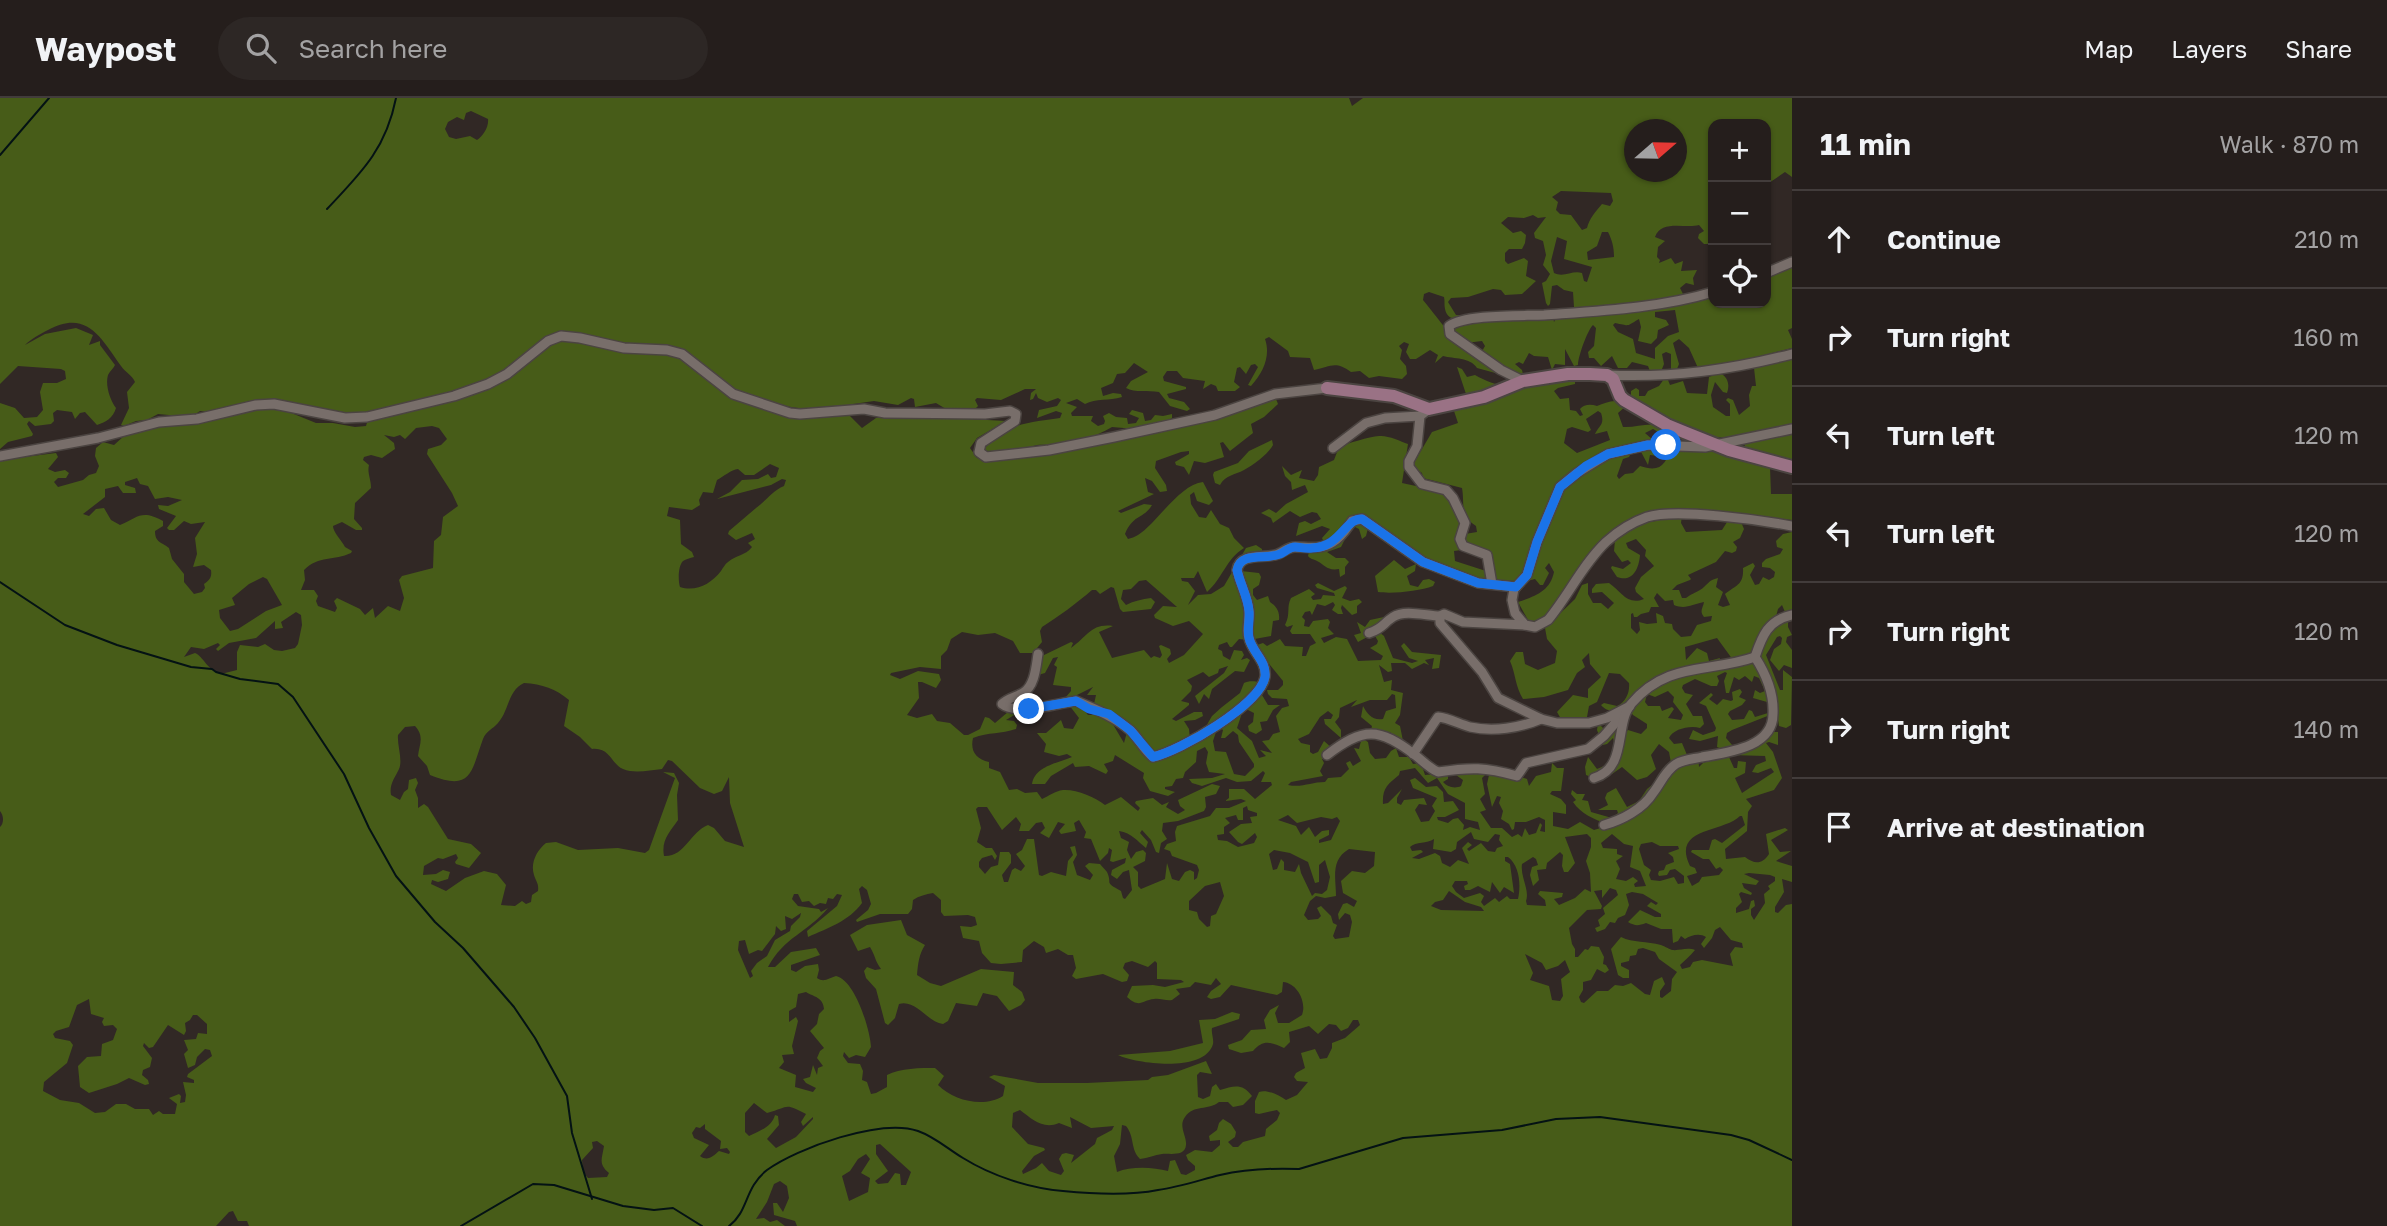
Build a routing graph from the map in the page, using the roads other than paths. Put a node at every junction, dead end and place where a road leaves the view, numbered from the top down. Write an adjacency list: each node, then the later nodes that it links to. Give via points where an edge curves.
1 (1792, 262): 2 (street)
2 (1771, 271)
3 (1708, 293): 6 (street, via 1449,326 1450,334)
4 (1792, 354): 5 (street, via 1661,377)
5 (1607, 375): 6 (street, via 1568,374); 10 (street, via 1620,396 1634,407)
6 (1523, 381): 8 (street, via 1484,397)
7 (1327, 388): 8 (street, via 1394,396); 12 (street, via 1275,394 1215,415 1114,437 986,457 979,452 981,443 1015,421 1016,414 864,409 790,413 733,394 682,354 561,336 488,384 367,417 256,405)
8 (1424, 412): 11 (street, via 1366,423); 15 (street, via 1409,467 1422,484 1446,490 1453,498 1465,523 1462,546 1487,555)
9 (1792, 429): 10 (street)
10 (1715, 443): 13 (street); 16 (street, via 1705,447 1648,445 1608,454 1586,466 1560,487 1527,575)
11 (1333, 448)
12 (0, 456)
13 (1792, 467)
14 (1792, 526): 19 (street, via 1697,515 1645,517 1605,544 1548,620 1535,627)
15 (1492, 584): 16 (street); 21 (street, via 1423,562 1362,519 1352,521 1325,546 1293,547 1278,555 1243,559 1237,570 1250,611 1249,640 1261,658 1263,683 1243,706 1205,734 1153,757 1109,714 1076,701 1029,709 1002,704 1030,688)
16 (1516, 587): 19 (street, via 1515,612)
17 (1792, 615): 22 (street, via 1770,624)
18 (1440, 616): 19 (street, via 1463,622); 20 (street, via 1394,615 1383,628); 24 (street, via 1440,623 1498,698)
19 (1525, 625)
20 (1368, 633)
21 (1038, 654)
22 (1755, 657): 23 (street, via 1668,677); 28 (street, via 1772,696 1772,727 1766,736 1730,751 1679,762 1644,805)
23 (1630, 706): 24 (street, via 1589,723); 25 (street, via 1588,749 1526,763 1517,776 1485,768 1438,772); 27 (street, via 1618,753)
24 (1541, 719): 25 (street, via 1504,729 1472,727 1438,717)
25 (1413, 754): 26 (street, via 1370,733 1353,737)
26 (1327, 755)
27 (1594, 778)
28 (1604, 825)

